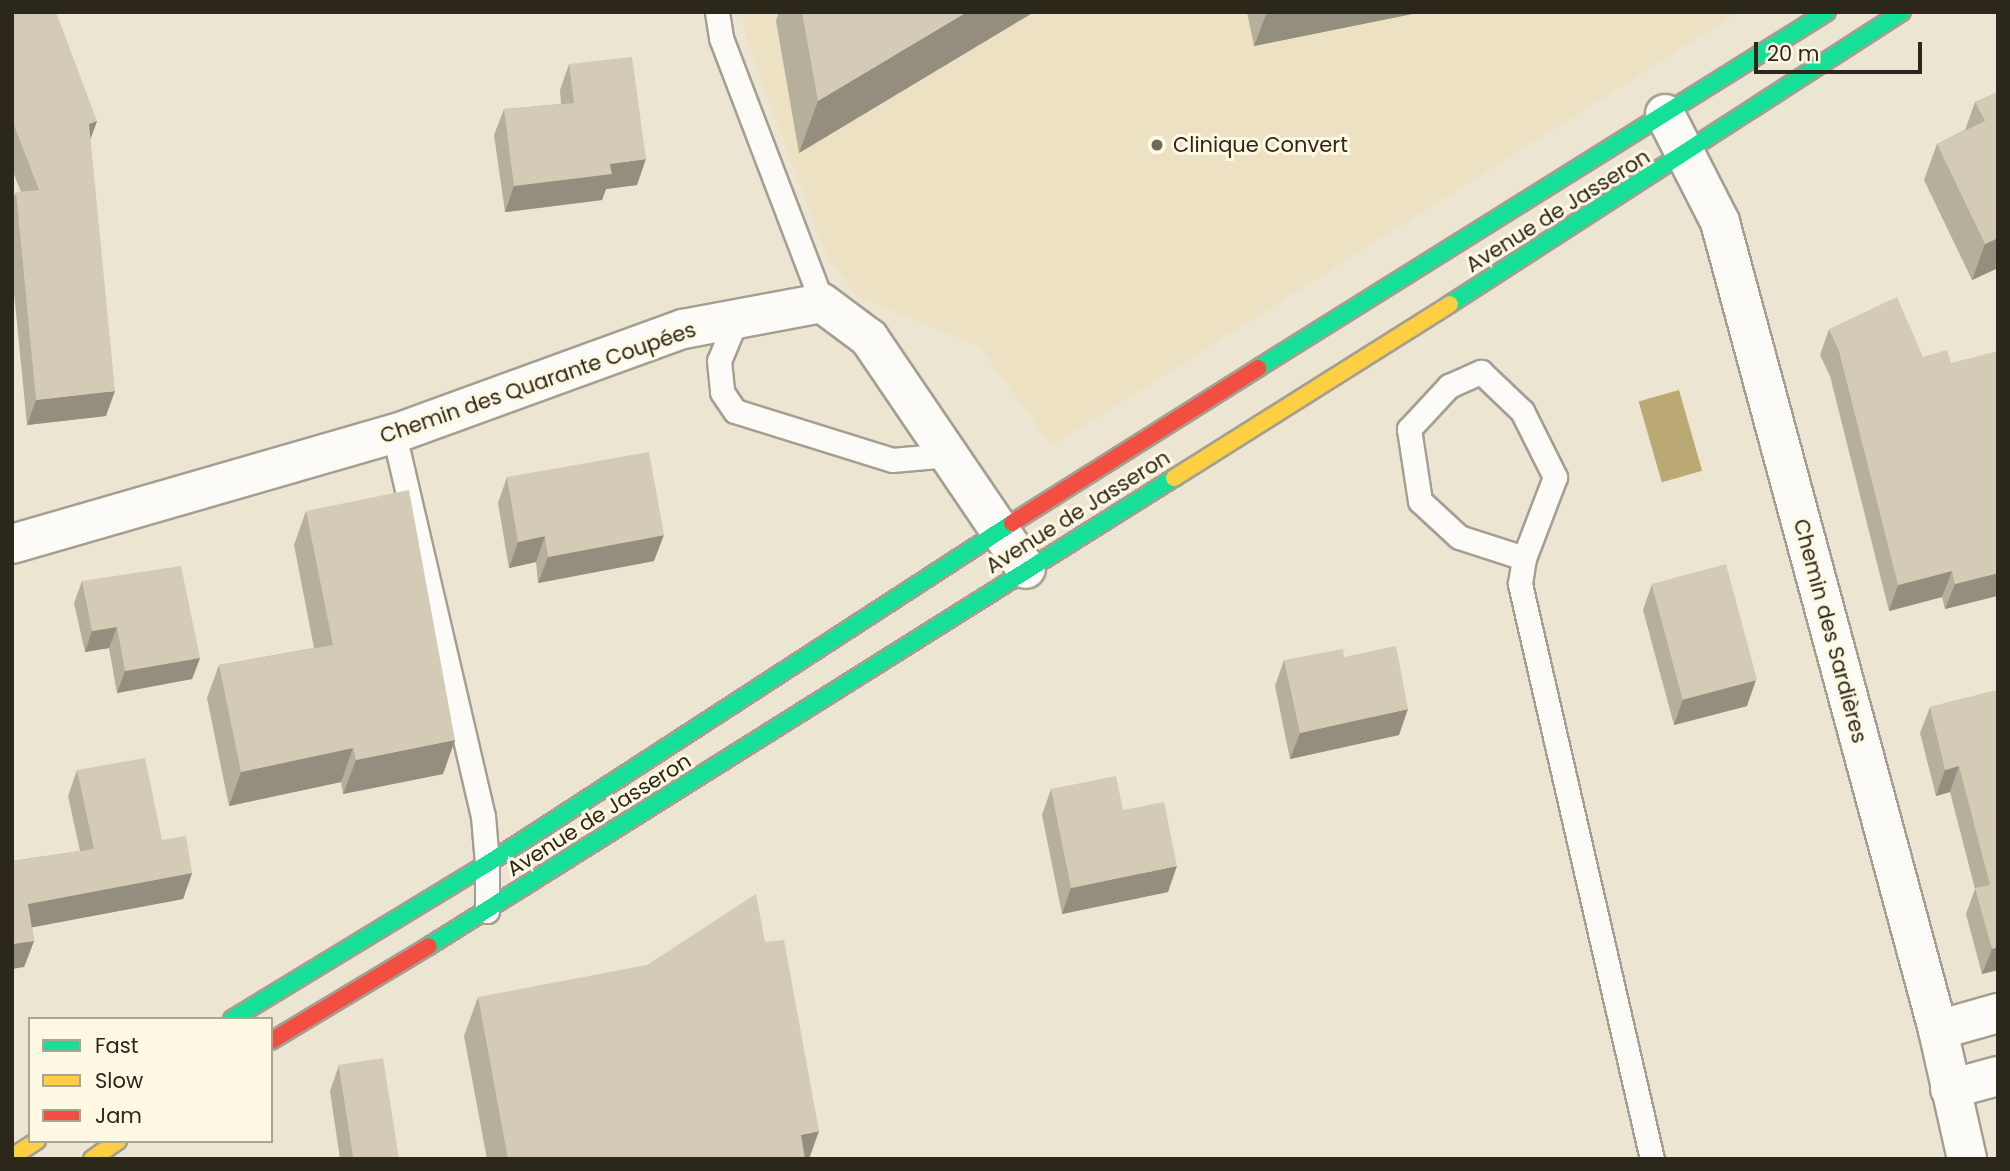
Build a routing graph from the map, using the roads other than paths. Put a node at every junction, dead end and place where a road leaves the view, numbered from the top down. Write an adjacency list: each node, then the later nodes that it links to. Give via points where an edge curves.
1 (717, 12): 6 (lane, via 720,38)
2 (1827, 12): 4 (main road, Avenue de Jasseron)
3 (1902, 12): 5 (main road, Avenue de Jasseron)
4 (1665, 114): 5 (street, Chemin des Sardières); 10 (main road, Avenue de Jasseron)
5 (1688, 154): 13 (main road, Avenue de Jasseron); 18 (street, Chemin des Sardières, via 1724,238)
6 (822, 303): 7 (street, Chemin des Quarante Coupées); 9 (street, via 869,338)
7 (736, 320): 8 (street, Chemin des Quarante Coupées, via 683,329); 9 (lane, via 719,361 722,392 735,411 892,460)
8 (394, 434): 11 (street, Chemin des Quarante Coupées); 14 (lane, via 483,816)
9 (948, 455): 10 (street)
10 (1000, 530): 13 (street); 14 (main road, Avenue de Jasseron)
11 (12, 544)
12 (1524, 558): 12 (lane, via 1555,477 1522,411 1481,373 1449,386 1409,429 1420,501 1459,537); 26 (lane, via 1520,584)
13 (1026, 569): 15 (main road, Avenue de Jasseron)
14 (487, 864): 15 (lane); 17 (main road, Avenue de Jasseron)
15 (487, 911): 19 (main road, Avenue de Jasseron)
16 (1998, 1013): 18 (street)
17 (236, 1017)
18 (1938, 1030): 21 (street, Chemin des Sardières)
19 (273, 1040)
20 (1998, 1076): 21 (street)
21 (1950, 1089): 27 (street, Chemin des Sardières)
22 (34, 1143): 24 (main road)
23 (115, 1143): 25 (main road)
24 (12, 1157)
25 (92, 1159)
26 (1652, 1159)
27 (1967, 1159)

